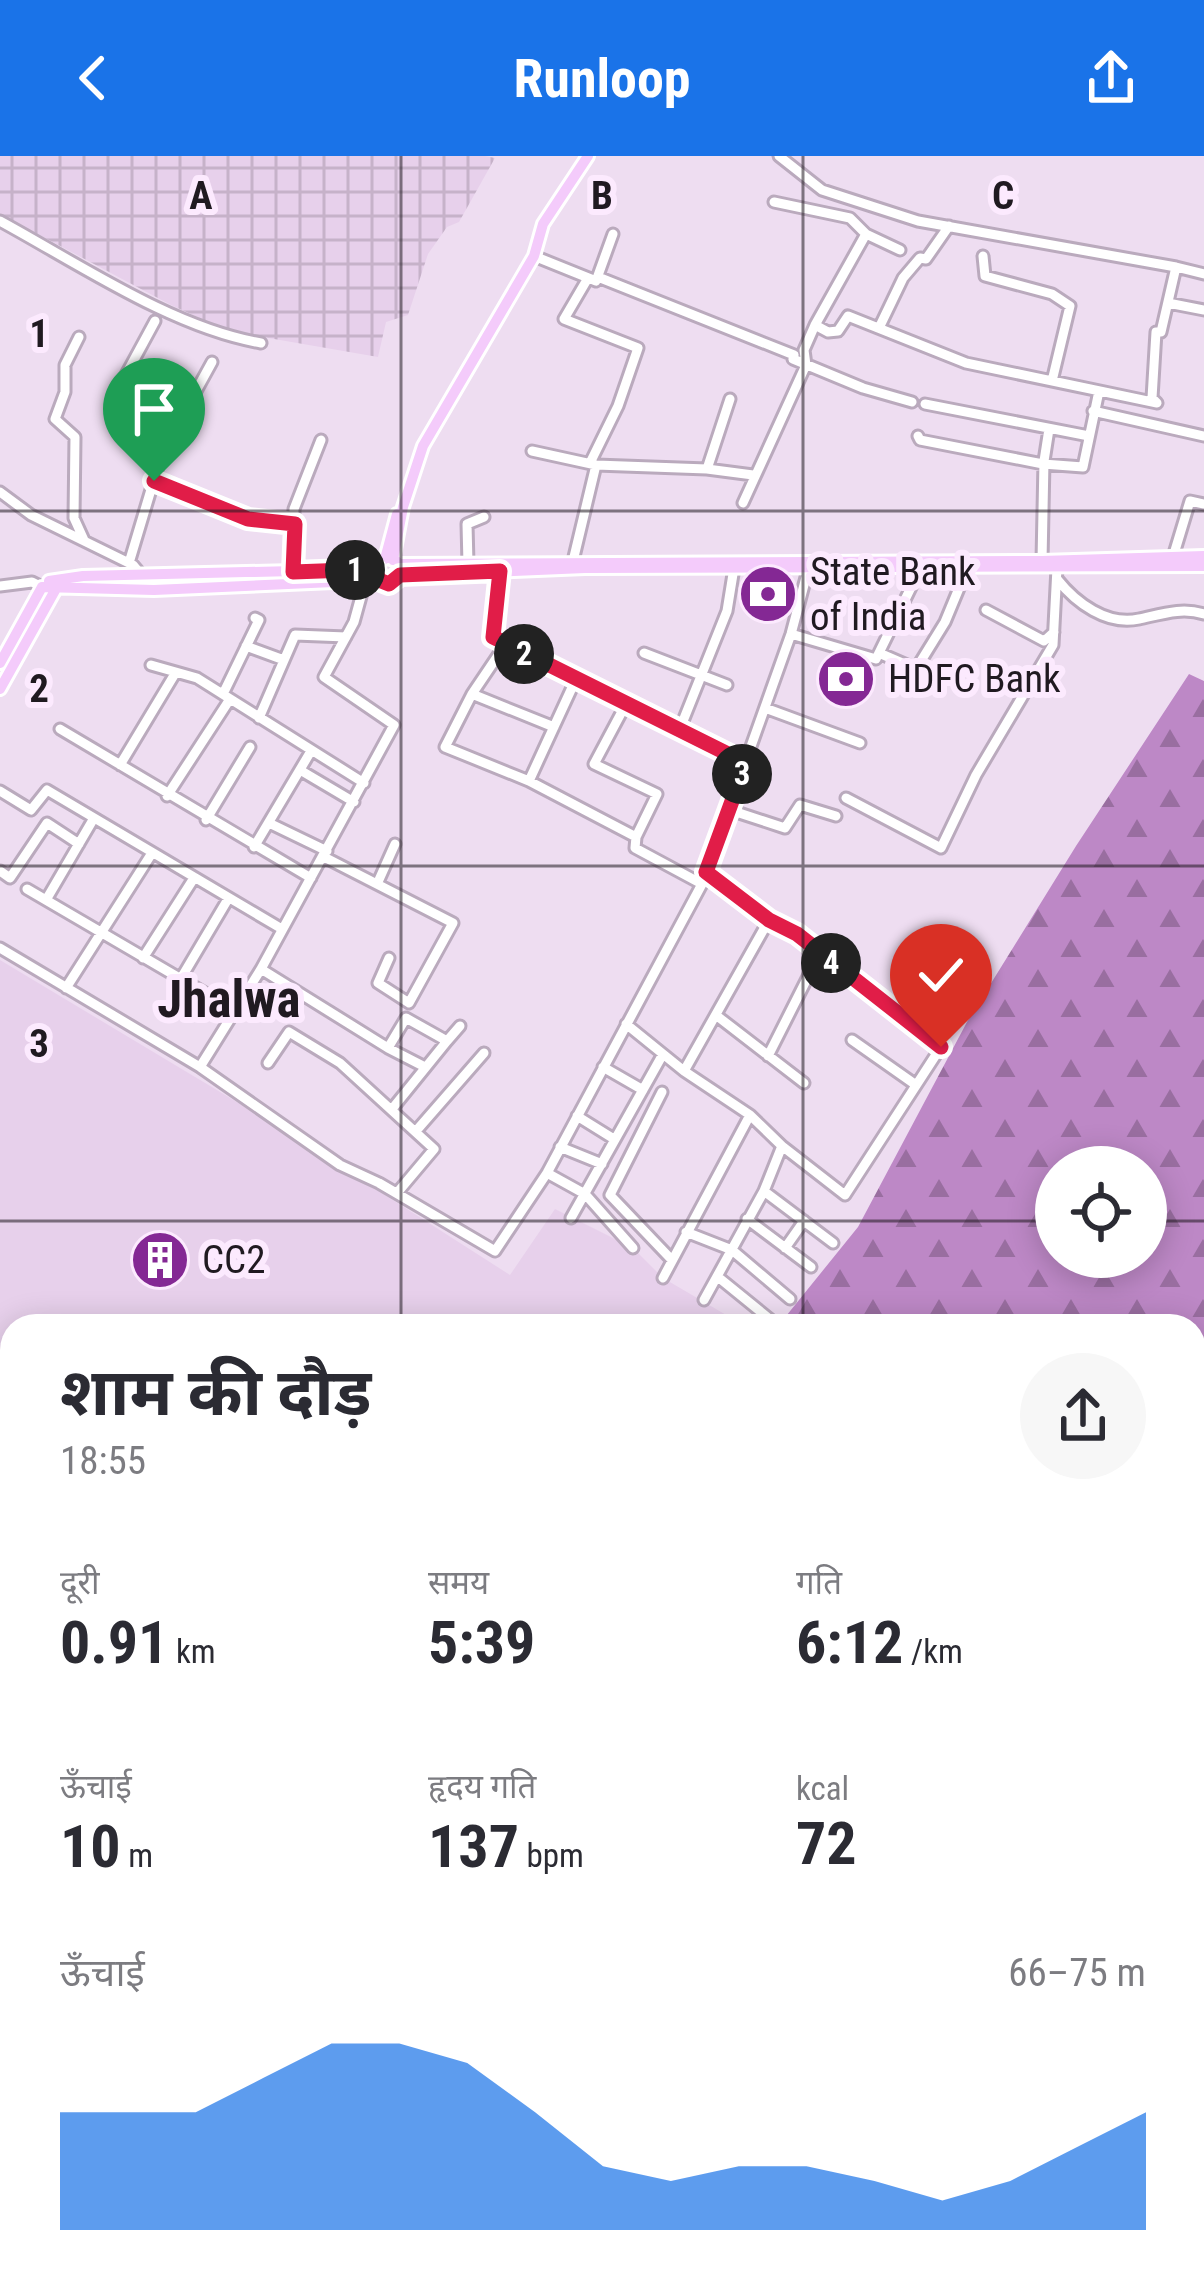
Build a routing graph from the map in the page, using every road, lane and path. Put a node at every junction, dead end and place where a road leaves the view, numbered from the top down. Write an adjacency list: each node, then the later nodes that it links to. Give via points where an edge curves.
1 (587, 156): 9 (main road, via 543,224)
2 (779, 156): 5 (street, via 822,190)
3 (774, 202): 7 (street, via 850,218)
4 (0, 221): 20 (street, via 137,296 228,337)
5 (949, 226): 11 (street); 18 (street, via 903,278)
6 (613, 234): 13 (street)
7 (866, 234): 8 (street); 17 (street)
8 (900, 250)
9 (534, 256): 13 (street); 54 (main road, via 423,446 391,525)
10 (982, 256): 25 (street, via 985,276 1070,306)
11 (1176, 267): 12 (street); 14 (street)
12 (1204, 274)
13 (592, 280): 22 (street); 39 (street, via 564,319 638,348 590,463)
14 (1168, 303): 15 (street); 26 (street, via 1156,332 1157,403)
15 (1204, 310)
16 (155, 322): 32 (street, via 116,393)
17 (815, 325): 18 (street, via 838,331 848,316); 22 (street)
18 (879, 328): 25 (street, via 966,362)
19 (79, 337): 48 (street, via 55,419 75,437 74,518)
20 (261, 343)
21 (212, 362): 32 (street)
22 (806, 365): 23 (street); 24 (street)
23 (822, 370): 24 (street); 28 (street)
24 (799, 377): 41 (street)
25 (1052, 381): 26 (street)
26 (1099, 391): 30 (street)
27 (730, 400): 40 (street)
28 (912, 402)
29 (925, 404): 31 (street)
30 (1093, 411): 34 (street); 35 (street)
31 (1049, 429): 34 (street); 38 (street)
32 (174, 431): 42 (street)
33 (918, 436): 38 (street)
34 (1089, 436): 38 (street, via 1083,467)
35 (1204, 436)
36 (321, 440): 47 (street)
37 (532, 451): 39 (street)
38 (1044, 461): 52 (street)
39 (596, 465): 40 (street); 51 (street)
40 (706, 469): 41 (street)
41 (753, 475): 44 (street)
42 (154, 481): 47 (street, via 248,519); 53 (street)
43 (0, 492): 48 (street)
44 (743, 503)
45 (1204, 504): 50 (street, via 1190,501)
46 (484, 517): 55 (street, via 467,524)
47 (295, 524): 65 (street)
48 (84, 540): 53 (street)
49 (1204, 556): 50 (main road)
50 (1173, 557): 52 (main road)
51 (572, 560): 55 (main road); 56 (main road)
52 (1042, 561): 56 (main road)
53 (129, 563): 63 (street)
54 (394, 564): 55 (main road); 61 (main road); 64 (main road); 64 (main road, via 389,584)
55 (467, 564)
56 (809, 565): 58 (main road); 59 (main road); 74 (street)
57 (1204, 566): 62 (main road)
58 (734, 568): 61 (main road); 84 (street, via 727,611)
59 (920, 569): 60 (main road); 79 (street)
60 (967, 569): 62 (main road); 79 (street, via 916,669)
61 (500, 571): 76 (street, via 493,637)
62 (1057, 574): 71 (street, via 1073,600 1126,620 1158,611); 73 (street)
63 (142, 576): 65 (main road); 68 (main road, via 53,578); 69 (street)
64 (373, 577): 65 (main road); 75 (street)
65 (292, 578): 69 (main road)
66 (58, 585): 68 (main road); 69 (main road); 87 (main road)
67 (0, 586): 68 (street)
68 (42, 586): 81 (main road)
69 (154, 590)
70 (986, 610): 73 (street, via 1044,641)
71 (1204, 614)
72 (255, 618): 77 (street)
73 (1054, 632): 107 (street, via 941,848)
74 (791, 634): 79 (street, via 876,659); 92 (street)
75 (346, 637): 80 (street, via 295,635); 104 (street, via 324,677 394,725)
76 (505, 645): 85 (street); 89 (street)
77 (246, 646): 80 (street); 88 (street)
78 (644, 653): 84 (street)
79 (879, 653)
80 (284, 660): 93 (street)
81 (0, 663)
82 (151, 665): 83 (street)
83 (176, 672): 88 (street); 101 (street)
84 (700, 675): 86 (street); 96 (street)
85 (576, 679): 91 (street); 94 (street)
86 (727, 685)
87 (0, 689)
88 (218, 692): 90 (street)
89 (472, 694): 94 (street); 103 (street, via 445,747)
90 (230, 699): 93 (street); 106 (street)
91 (626, 704): 96 (street); 114 (street, via 594,764 657,794)
92 (765, 708): 97 (street); 100 (street)
93 (260, 718): 99 (street)
94 (554, 727): 103 (street)
95 (60, 730): 101 (street)
96 (679, 731): 100 (street)
97 (860, 743)
98 (250, 748): 112 (street)
99 (311, 751): 102 (street); 104 (street)
100 (746, 763): 109 (street)
101 (120, 764): 106 (street)
102 (300, 770): 108 (street); 113 (street)
103 (529, 781): 114 (street)
104 (364, 783): 108 (street)
105 (0, 791): 111 (street, via 31,810 47,790)
106 (167, 796): 112 (street)
107 (846, 797)
108 (354, 802): 119 (street)
109 (730, 810): 110 (street, via 784,828 800,805); 121 (street)
110 (836, 816)
111 (94, 818): 115 (street); 118 (street)
112 (206, 820): 117 (street)
113 (269, 823): 117 (street); 119 (street)
114 (636, 837): 125 (street, via 635,848)
115 (79, 844): 120 (street, via 47,823 10,878); 128 (street)
116 (395, 844): 124 (street)
117 (254, 847): 123 (street)
118 (152, 853): 122 (street); 131 (street)
119 (326, 854): 123 (street); 124 (street)
120 (0, 871)
121 (706, 872): 125 (street); 129 (street)
122 (194, 878): 127 (street); 134 (street)
123 (310, 878): 130 (street)
124 (378, 882): 135 (street, via 453,923 409,1004 378,983)
125 (702, 884): 141 (street)
126 (26, 889): 128 (street)
127 (228, 898): 130 (street); 137 (street)
128 (46, 900): 131 (street)
129 (769, 920): 133 (street); 140 (street)
130 (282, 929): 136 (street)
131 (101, 933): 134 (street); 138 (street)
132 (0, 948): 138 (street)
133 (819, 955): 148 (street); 155 (street, via 941,1047)
134 (143, 958): 137 (street)
135 (389, 958)
136 (261, 969): 139 (street); 145 (street)
137 (180, 980): 139 (street)
138 (66, 988): 150 (street)
139 (234, 1010): 150 (street)
140 (717, 1016): 148 (street); 153 (street)
141 (626, 1024): 147 (street); 152 (street)
142 (460, 1026): 144 (street)
143 (852, 1040): 155 (street)
144 (447, 1041): 145 (street, via 406,1018); 151 (street)
145 (388, 1048): 151 (street)
146 (484, 1053): 161 (street)
147 (663, 1054): 153 (street); 156 (street)
148 (768, 1056): 154 (street)
149 (268, 1063): 158 (street, via 289,1032)
150 (200, 1067): 169 (street, via 340,1166)
151 (425, 1067): 158 (street)
152 (603, 1067): 156 (street); 160 (street)
153 (684, 1071): 159 (street)
154 (804, 1083)
155 (916, 1085): 163 (street, via 845,1196)
156 (643, 1090): 162 (street)
157 (662, 1092): 170 (street)
158 (392, 1109): 161 (street)
159 (751, 1114): 163 (street); 174 (street)
160 (577, 1116): 162 (street); 164 (street)
161 (416, 1131): 169 (street, via 434,1149)
162 (614, 1139): 165 (street)
163 (782, 1146): 168 (street)
164 (560, 1147): 165 (street); 166 (street)
165 (602, 1164): 167 (street)
166 (547, 1174): 167 (street); 169 (street, via 495,1251)
167 (587, 1189): 170 (street); 171 (street); 176 (street)
168 (764, 1191): 172 (street); 173 (street)
169 (397, 1193)
170 (610, 1195): 179 (street)
171 (572, 1217)
172 (747, 1219): 177 (street); 178 (street)
173 (804, 1221): 175 (street); 177 (street)
174 (686, 1232): 178 (street); 179 (street)
175 (833, 1243)
176 (633, 1248)
177 (785, 1248): 180 (street)
178 (732, 1250): 181 (street); 183 (street)
179 (671, 1259): 182 (street)
180 (811, 1267)
181 (718, 1277): 184 (street); 185 (street)
182 (663, 1278)
183 (790, 1299)
184 (704, 1300)
185 (763, 1314)

